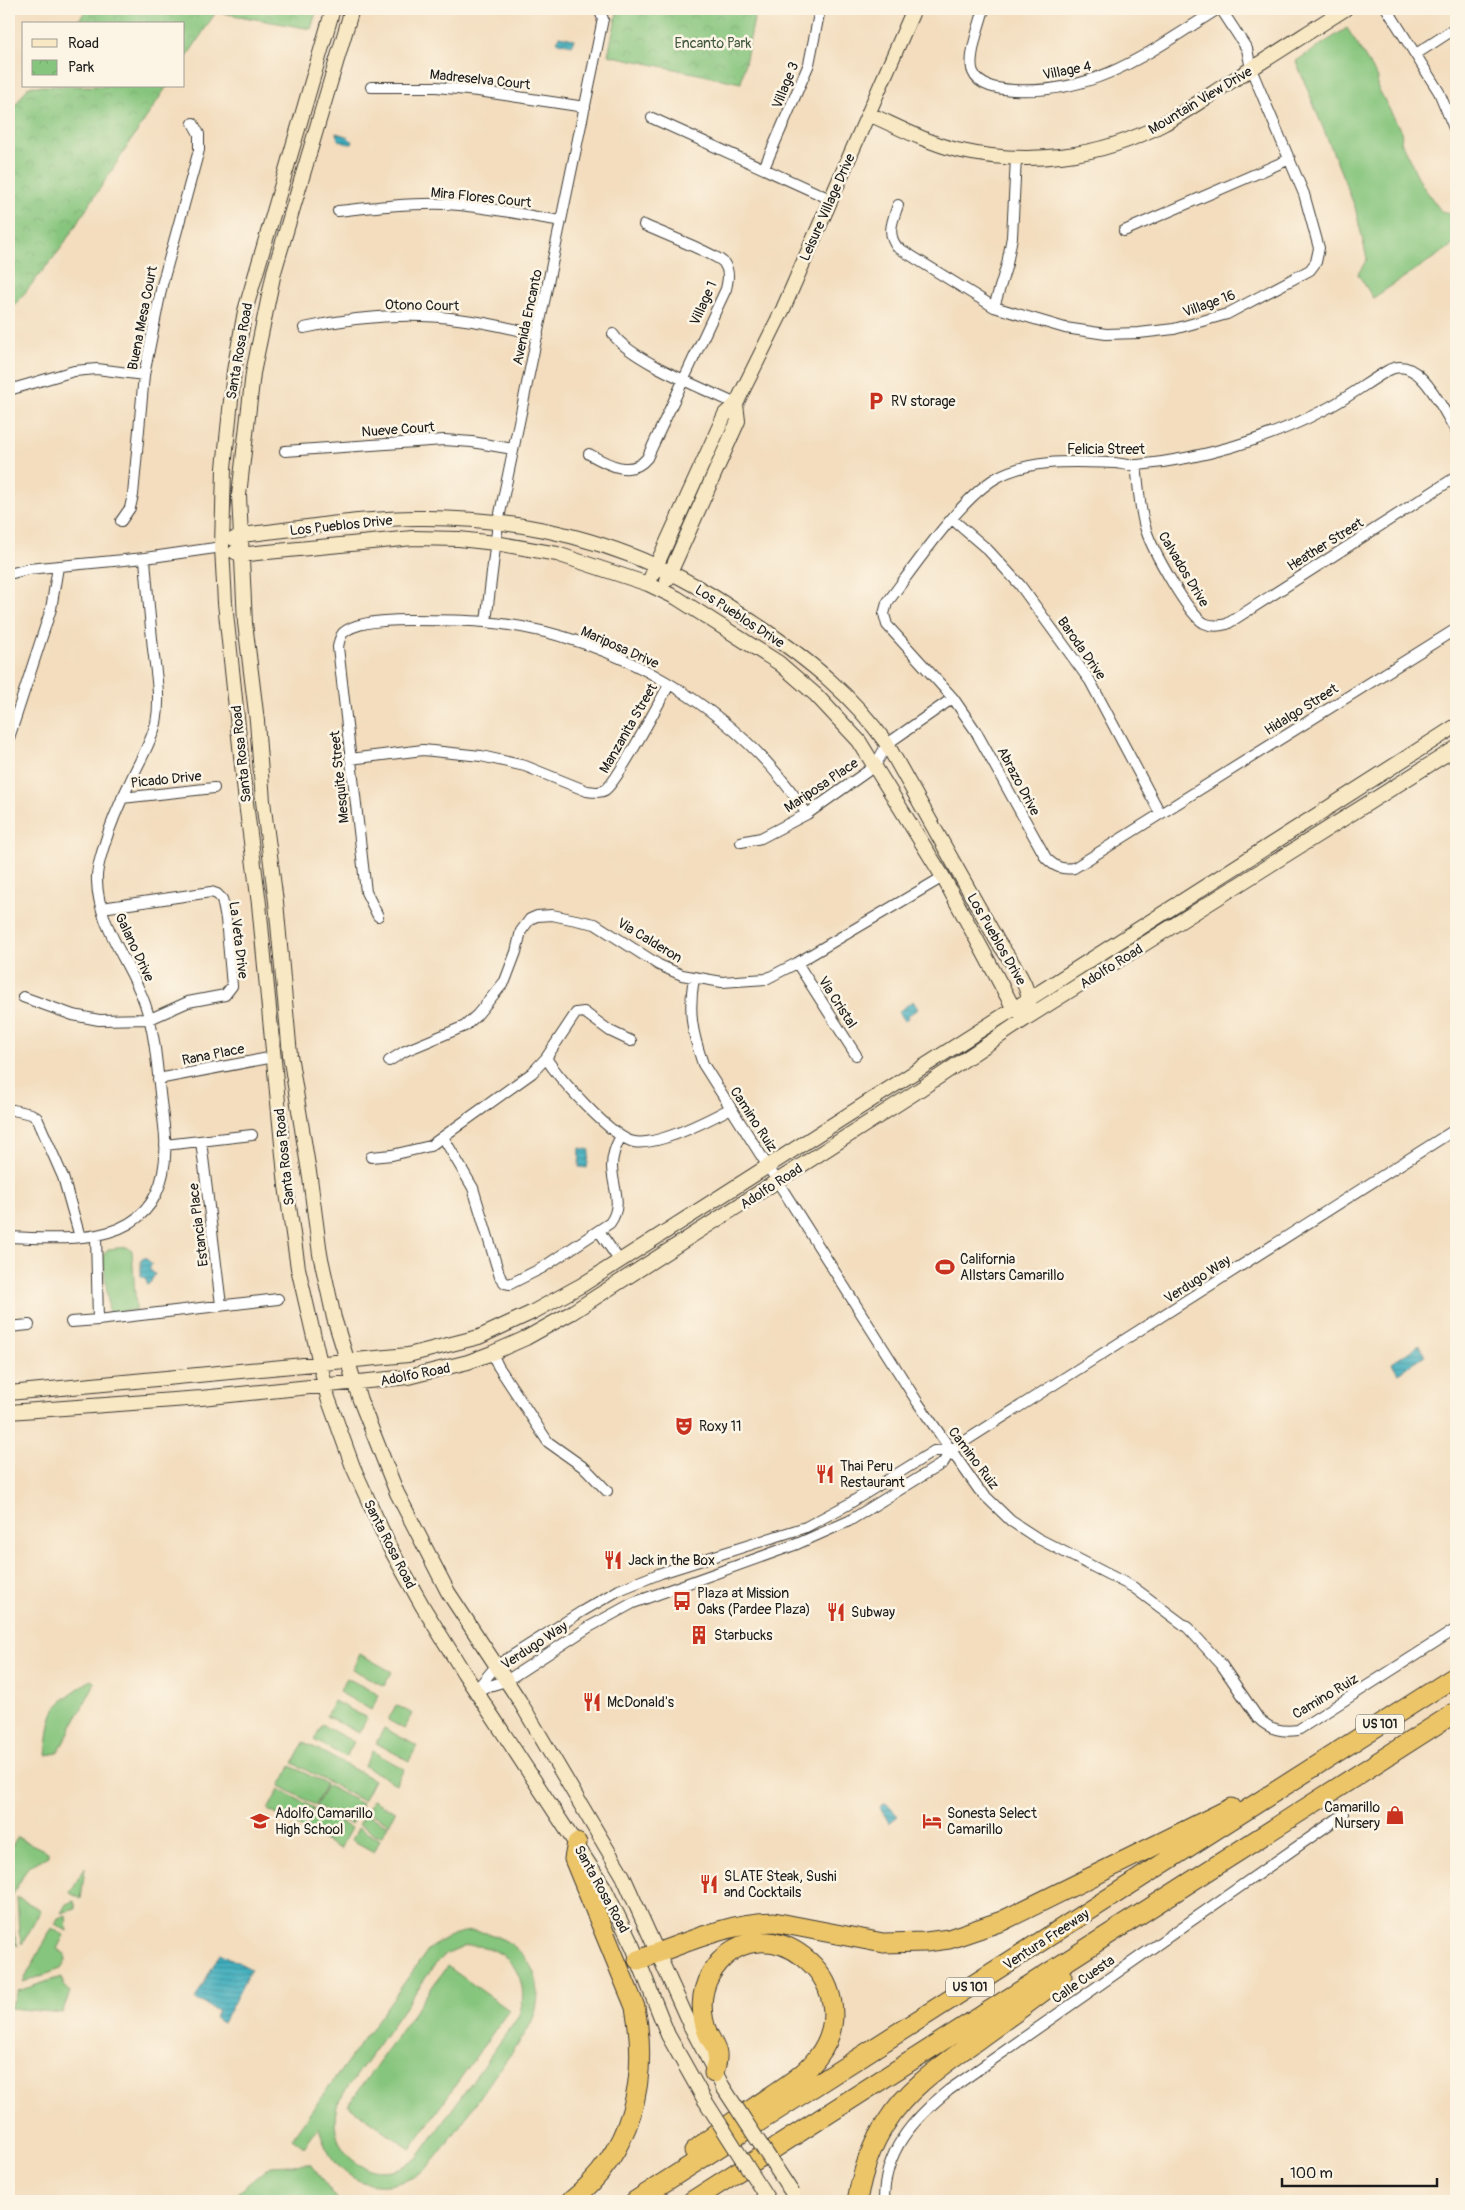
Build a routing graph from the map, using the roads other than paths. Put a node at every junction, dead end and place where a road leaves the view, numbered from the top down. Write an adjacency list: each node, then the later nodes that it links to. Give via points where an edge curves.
1 (333, 9): 49 (street, Santa Rosa Road, via 245,311 228,423)
2 (352, 9): 47 (street, Santa Rosa Road, via 274,272 262,325 245,427 239,495)
3 (600, 9): 14 (street, Avenida Encanto, via 602,19)
4 (820, 9): 21 (street, Village 3, via 808,64)
5 (914, 9): 15 (street, Leisure Village Drive)
6 (984, 9): 7 (street, Village 4, via 971,59 973,72 990,86 1022,90 1059,88 1106,76 1140,59)
7 (1220, 9): 12 (street, Village 4, via 1247,49)
8 (1345, 9): 12 (street, Mountain View Drive)
9 (1387, 9): 11 (street)
10 (1456, 28): 11 (street)
11 (1416, 54): 18 (street, via 1439,92)
12 (1251, 69): 19 (street, Mountain View Drive, via 1164,124 1124,142 1076,154); 20 (street, Village 16)
13 (371, 87): 14 (street, Madreselva Court, via 436,87)
14 (584, 107): 25 (street, Avenida Encanto)
15 (869, 114): 19 (street, Mountain View Drive, via 942,146 981,155); 22 (street, Leisure Village Drive)
16 (652, 118): 21 (street)
17 (193, 123): 32 (street, Buena Mesa Court, via 199,134 199,150 162,285)
18 (1456, 134)
19 (1016, 158): 28 (street, via 1012,237)
20 (1290, 159): 27 (street); 28 (street, Village 16, via 1313,223 1318,257 1306,273 1227,314 1174,329 1106,334 1065,328)
21 (764, 168): 22 (street)
22 (830, 199): 35 (street, Leisure Village Drive, via 783,309)
23 (898, 204): 28 (street, Village 16, via 890,229 893,242)
24 (338, 211): 25 (street, Mira Flores Court, via 396,204 447,204)
25 (561, 221): 31 (street, Avenida Encanto)
26 (644, 225): 33 (street, Village 1, via 720,258 728,272 726,289)
27 (1124, 231)
28 (994, 307)
29 (304, 328): 31 (street, Otono Court, via 341,321 418,316 457,318)
30 (613, 334): 33 (street, via 631,352)
31 (538, 335): 37 (street, Avenida Encanto)
32 (144, 375): 34 (street, via 97,369 74,371); 45 (street, Buena Mesa Court, via 133,495 130,508)
33 (683, 379): 35 (street); 39 (street, Village 1, via 652,450 643,463 626,469)
34 (9, 390)
35 (736, 404): 42 (street, Leisure Village Drive, via 725,414); 43 (street, Leisure Village Drive, via 738,421)
36 (1456, 430): 40 (street, Felicia Street, via 1422,378 1406,367 1390,369 1322,411 1254,439 1209,453)
37 (513, 449): 38 (street, Nueve Court, via 444,440); 46 (street, Avenida Encanto)
38 (285, 451)
39 (589, 454)
40 (1136, 465): 44 (street, Felicia Street, via 1058,463 1016,469 984,486); 60 (street, Calvados Drive, via 1143,520 1153,548 1192,611)
41 (1456, 477): 60 (street, Heather Street, via 1226,624)
42 (681, 512): 43 (street); 52 (street, Leisure Village Drive)
43 (696, 519): 54 (street, Leisure Village Drive)
44 (952, 519): 58 (street, Felicia Street, via 887,602); 73 (street, Baroda Drive, via 988,550 1020,586 1090,681)
45 (121, 521)
46 (498, 523): 47 (street, Los Pueblos Drive, via 423,518 374,520); 48 (street, Avenida Encanto); 52 (street, Los Pueblos Drive, via 575,538)
47 (240, 535): 49 (street, Los Pueblos Drive); 50 (street, Santa Rosa Road)
48 (495, 543): 50 (street, Los Pueblos Drive, via 413,538); 56 (street, Los Pueblos Drive, via 557,554); 59 (street, Avenida Encanto)
49 (222, 547): 50 (street, Los Pueblos Drive); 51 (street, Los Pueblos Drive); 88 (street, Santa Rosa Road, via 225,603)
50 (242, 554): 115 (street, Santa Rosa Road, via 245,623 290,1054 320,1254 334,1318)
51 (145, 558): 53 (street, Los Pueblos Drive); 72 (street, Galano Drive, via 158,704 154,729)
52 (656, 566): 54 (street, Los Pueblos Drive); 56 (street, Leisure Village Drive)
53 (58, 567): 55 (street, Los Pueblos Drive); 66 (street, via 51,608)
54 (670, 573): 57 (street, Leisure Village Drive); 67 (street, Los Pueblos Drive, via 747,618 818,669)
55 (9, 574)
56 (648, 584): 57 (street, Los Pueblos Drive)
57 (662, 590): 70 (street, Los Pueblos Drive, via 779,664 844,723)
58 (884, 614): 64 (street, Abrazo Drive, via 887,625)
59 (486, 622): 62 (street, Mariposa Drive, via 387,620 353,627); 63 (street, Mariposa Drive, via 535,630 602,650)
60 (1206, 624)
61 (1456, 629): 73 (street, Hidalgo Street)
62 (343, 633): 69 (street, Mesquite Street, via 338,647)
63 (669, 684): 69 (street, Manzanita Street, via 618,775 605,790 586,791 512,762 448,752 408,750); 74 (street, Mariposa Drive, via 740,736 792,790)
64 (953, 698): 67 (street, Mariposa Place); 73 (street, Abrazo Drive, via 975,730 1037,845 1052,864 1074,868)
65 (1456, 726): 82 (street, Adolfo Road)
66 (9, 738)
67 (887, 744): 70 (street, Mariposa Place); 82 (street, Los Pueblos Drive)
68 (1456, 748): 84 (street, Adolfo Road)
69 (350, 759): 78 (street, Mesquite Street, via 366,892)
70 (875, 766): 74 (street, Mariposa Place); 76 (street, Los Pueblos Drive)
71 (214, 788): 72 (street, Picado Drive)
72 (122, 798): 77 (street, Galano Drive, via 108,831 97,873)
73 (1160, 813)
74 (807, 814): 75 (street, Mariposa Place, via 761,838)
75 (741, 842)
76 (943, 877): 79 (street, Via Calderon); 83 (street, Los Pueblos Drive)
77 (102, 908): 85 (street, Galano Drive); 85 (street, La Veta Drive, via 211,892 222,899 232,986 222,996 188,1002)
78 (378, 916)
79 (798, 963): 80 (street, Via Calderon, via 766,980 722,982); 87 (street, Via Cristal)
80 (694, 978): 90 (street, Via Calderon, via 659,966 595,924 552,915 537,916 530,919 521,931 505,981 477,1015 465,1026); 92 (street, Camino Ruiz, via 690,1003 696,1043 703,1064)
81 (23, 997): 85 (street, via 90,1020)
82 (1030, 998): 83 (street, Adolfo Road); 84 (street, Los Pueblos Drive)
83 (1014, 1009): 84 (street); 101 (street, Adolfo Road)
84 (1028, 1017): 102 (street, Adolfo Road)
85 (150, 1019): 91 (street, Galano Drive)
86 (631, 1041): 89 (street, via 579,1012 572,1016)
87 (856, 1055)
88 (274, 1057): 91 (street, Rana Place); 116 (street, Santa Rosa Road, via 286,1186 298,1268)
89 (546, 1058): 96 (street, via 588,1106); 97 (street, via 529,1075)
90 (389, 1061)
91 (158, 1079): 99 (street, Galano Drive)
92 (731, 1108): 96 (street, via 699,1126 650,1141 634,1142); 101 (street, Camino Ruiz)
93 (12, 1110): 106 (street, via 37,1118 63,1177)
94 (1456, 1129): 121 (street, Verdugo Way)
95 (252, 1135): 98 (street)
96 (621, 1136): 103 (street, via 612,1165 617,1207 610,1223)
97 (443, 1137): 100 (street, via 427,1147); 103 (street, via 472,1184 500,1277 505,1283 512,1284 536,1271)
98 (201, 1141): 99 (street); 109 (street, Estancia Place)
99 (165, 1145): 104 (street, Galano Drive, via 161,1182 149,1205 129,1225)
100 (371, 1157)
101 (768, 1166): 102 (street, Camino Ruiz); 107 (street, Adolfo Road)
102 (778, 1181): 114 (street, Adolfo Road, via 564,1318); 121 (street, Camino Ruiz, via 897,1372)
103 (599, 1231): 107 (street)
104 (96, 1236): 106 (street, Galano Drive); 110 (street)
105 (9, 1237): 106 (street, Galano Drive)
106 (80, 1237)
107 (619, 1260): 115 (street, Adolfo Road, via 553,1302 479,1337 408,1355)
108 (278, 1299): 109 (street)
109 (221, 1305): 110 (street)
110 (98, 1320): 111 (street)
111 (71, 1322)
112 (29, 1325): 113 (street)
113 (9, 1327)
114 (492, 1353): 117 (street, Adolfo Road, via 431,1372); 122 (street, via 548,1442 586,1469)
115 (348, 1362): 116 (street, Adolfo Road); 117 (street, Santa Rosa Road)
116 (319, 1364): 118 (street, Santa Rosa Road); 119 (street, Adolfo Road)
117 (355, 1384): 118 (street, Adolfo Road); 124 (street, Santa Rosa Road, via 382,1459 423,1545 448,1592)
118 (326, 1386): 120 (street, Adolfo Road); 127 (street, Santa Rosa Road, via 353,1467 390,1548)
119 (9, 1393)
120 (9, 1412)
121 (951, 1450): 123 (street, Camino Ruiz, via 979,1490 1012,1520 1063,1553 1133,1587 1188,1628 1212,1652 1258,1718 1274,1729 1283,1732 1298,1730); 124 (street, Verdugo Way, via 934,1451 806,1527 661,1573 619,1590); 126 (street, Verdugo Way, via 943,1463 849,1521 797,1544 633,1603 589,1627)
122 (606, 1491)
123 (1456, 1630)
124 (496, 1666): 126 (street, Santa Rosa Road); 127 (street, Verdugo Way)
125 (1456, 1676): 129 (highway, Ventura Freeway / US 101)
126 (506, 1681): 127 (street, Verdugo Way); 133 (street, Santa Rosa Road, via 624,1876)
127 (476, 1690): 131 (street, Santa Rosa Road)
128 (1456, 1712): 132 (highway, US 101)
129 (1304, 1773): 133 (highway, via 1002,1921 949,1939 883,1943 774,1922 756,1922 738,1924); 139 (highway, Ventura Freeway / US 101)
130 (1344, 1814): 144 (street, Calle Cuesta, via 949,2090 930,2106 901,2140 884,2183)
131 (576, 1843): 134 (street, Santa Rosa Road, via 604,1887); 138 (highway, via 574,1859 635,2007 641,2061 638,2090 617,2148 604,2168)
132 (1144, 1912): 136 (highway, US 101); 143 (highway, via 1044,1992 922,2082 901,2102 886,2122 867,2160)
133 (659, 1952): 134 (highway); 135 (street, Santa Rosa Road, via 690,2025)
134 (638, 1960): 142 (street, Santa Rosa Road, bridge, via 668,2035)
135 (719, 2080): 137 (street, Santa Rosa Road, bridge); 139 (highway, via 717,2054 703,2023 702,2012 710,1976 720,1962 737,1949 753,1943 770,1942 800,1953 818,1970 831,1995 832,2025 823,2049 807,2069 710,2138)
136 (806, 2130): 140 (highway, US 101); 141 (highway)
137 (795, 2197)
138 (571, 2201)
139 (634, 2201)
140 (692, 2201)
141 (715, 2201)
142 (769, 2201)
143 (857, 2201)
144 (884, 2201)

